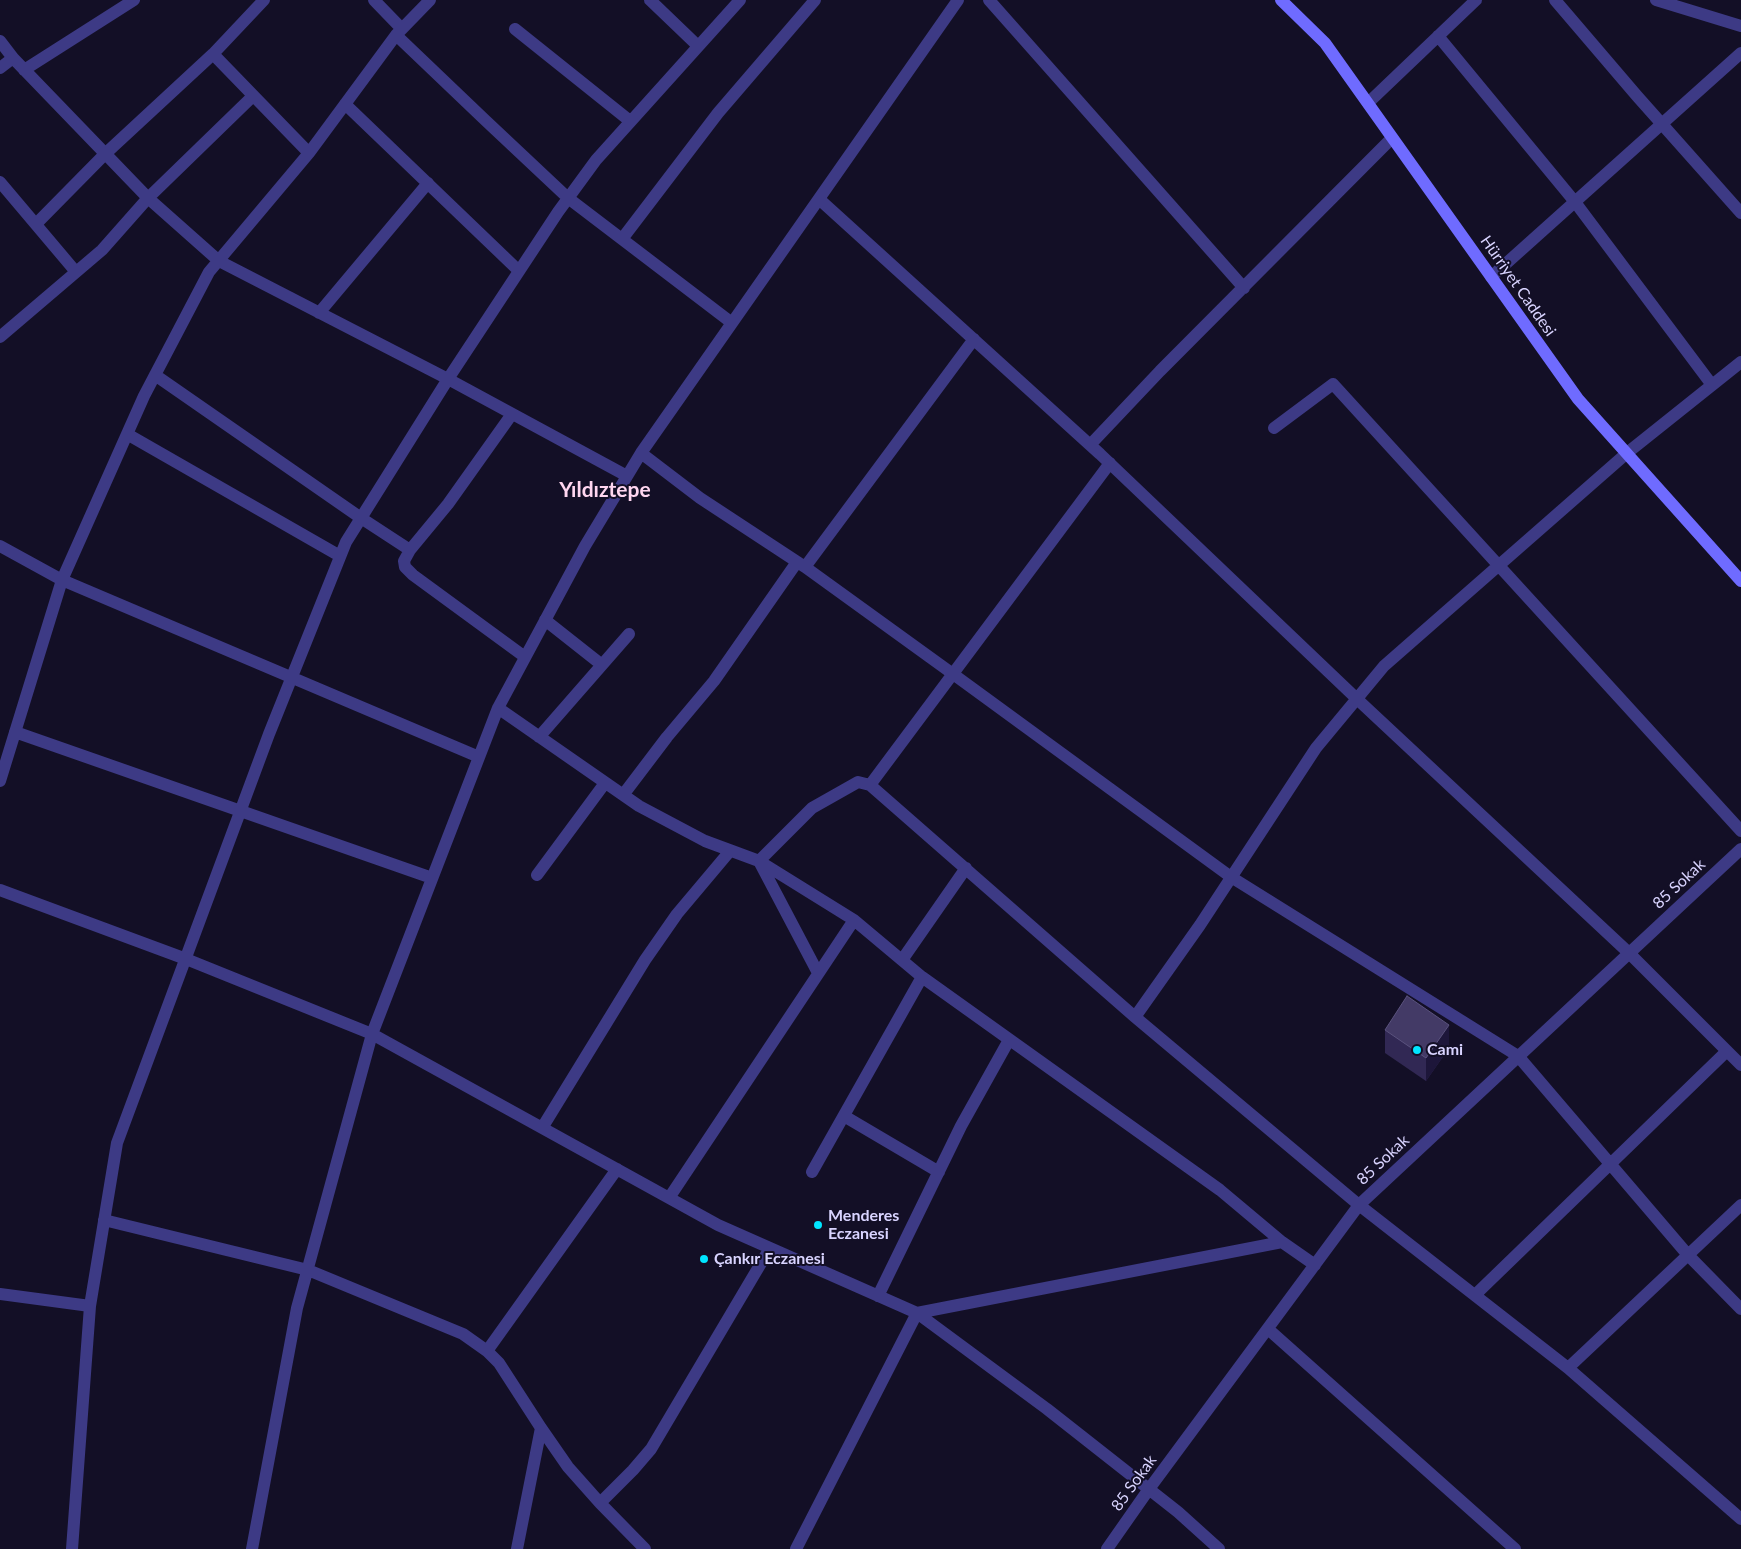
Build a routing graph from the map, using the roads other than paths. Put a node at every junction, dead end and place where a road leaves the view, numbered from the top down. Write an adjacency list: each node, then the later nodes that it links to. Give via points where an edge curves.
1 (134, 0): 24 (street)
2 (264, 0): 21 (street)
3 (374, 0): 16 (street)
4 (430, 0): 16 (street)
5 (650, 0): 19 (street)
6 (740, 0): 19 (street)
7 (815, 0): 41 (street, via 718,113)
8 (958, 0): 37 (street)
9 (989, 0): 46 (street)
10 (1281, 0): 26 (street, Hürriyet Caddesi, via 1325,43)
11 (1476, 0): 17 (street)
12 (1555, 0): 29 (street)
13 (1656, 0): 14 (street)
14 (1741, 26)
15 (514, 29): 28 (street)
16 (399, 32): 27 (street); 36 (street, via 485,120)
17 (1438, 36): 26 (street); 38 (street)
18 (0, 41): 22 (street)
19 (698, 46): 28 (street)
20 (1741, 53): 29 (street)
21 (212, 54): 25 (street); 32 (street)
22 (12, 58): 23 (street); 24 (street)
23 (0, 68)
24 (24, 70): 32 (street)
25 (253, 96): 31 (street); 35 (street)
26 (1368, 103): 30 (street, Hürriyet Caddesi)
27 (345, 104): 31 (street); 34 (street)
28 (630, 121): 36 (street)
29 (1662, 124): 38 (street); 39 (street)
30 (1392, 138): 45 (street, Hürriyet Caddesi); 46 (street)
31 (309, 153): 42 (street)
32 (106, 154): 35 (street); 40 (street)
33 (0, 182): 40 (street)
34 (428, 183): 43 (street); 47 (street)
35 (148, 198): 42 (street); 44 (street, via 102,250)
36 (568, 198): 41 (street); 43 (street)
37 (819, 199): 48 (street); 50 (street)
38 (1575, 202): 45 (street); 54 (street)
39 (1741, 213)
40 (36, 224): 44 (street)
41 (622, 239): 48 (street)
42 (218, 261): 47 (street); 52 (street, via 209,272)
43 (519, 271): 53 (street)
44 (76, 272): 49 (street)
45 (1491, 277): 60 (street, Hürriyet Caddesi, via 1578,399)
46 (1244, 288): 58 (street)
47 (319, 313): 53 (street)
48 (732, 324): 59 (street)
49 (2, 332)
50 (974, 339): 58 (street); 67 (street)
51 (1741, 362): 54 (street)
52 (155, 375): 57 (street); 63 (street)
53 (448, 379): 55 (street); 63 (street)
54 (1712, 385): 60 (street)
55 (512, 414): 62 (street); 65 (street, via 448,504)
56 (1274, 428): 68 (street, via 1333,384)
57 (127, 434): 66 (street); 69 (street)
58 (1090, 445): 61 (street)
59 (641, 453): 62 (street); 67 (street, via 700,498)
60 (1627, 453): 68 (street); 70 (street, Hürriyet Caddesi)
61 (1110, 463): 75 (street); 77 (street)
62 (627, 476): 71 (street)
63 (361, 518): 65 (street); 66 (street)
64 (0, 546): 69 (street)
65 (410, 550): 73 (street, via 404,560 405,567 413,575)
66 (340, 556): 76 (street)
67 (801, 565): 75 (street); 85 (street)
68 (1499, 565): 77 (street, via 1384,666); 87 (street)
69 (62, 580): 76 (street); 79 (street)
70 (1741, 581)
71 (545, 620): 73 (street); 74 (street)
72 (629, 634): 74 (street)
73 (526, 657): 78 (street)
74 (602, 665): 80 (street)
75 (953, 674): 84 (street); 93 (street)
76 (292, 676): 81 (street); 86 (street)
77 (1357, 699): 93 (street, via 1316,748); 97 (street)
78 (498, 708): 80 (street); 81 (street)
79 (15, 732): 82 (street); 86 (street)
80 (539, 737): 83 (street)
81 (479, 757): 94 (street)
82 (0, 781)
83 (605, 783): 85 (street); 92 (street)
84 (870, 785): 90 (street, via 858,782 812,808); 91 (street)
85 (623, 795): 89 (street, via 704,841)
86 (240, 812): 94 (street); 98 (street)
87 (1741, 830)
88 (1741, 849): 97 (street, 85 Sokak)
89 (730, 851): 90 (street); 109 (street, via 677,914 645,960)
90 (759, 861): 96 (street); 100 (street)
91 (966, 868): 99 (street); 102 (street)
92 (537, 875)
93 (1231, 877): 102 (street); 106 (street)
94 (432, 878): 103 (street)
95 (0, 890): 98 (street)
96 (854, 920): 99 (street); 100 (street)
97 (1629, 953): 105 (street); 106 (street, 85 Sokak)
98 (186, 959): 103 (street); 117 (street, via 117,1143)
99 (902, 960): 101 (street)
100 (818, 973): 114 (street)
101 (922, 976): 104 (street); 108 (street)
102 (1135, 1017): 115 (street)
103 (372, 1034): 109 (street); 122 (street)
104 (1009, 1040): 113 (street); 118 (street, via 1220,1190)
105 (1727, 1051): 107 (street); 110 (street)
106 (1518, 1056): 110 (street); 115 (street, 85 Sokak)
107 (1741, 1066)
108 (844, 1116): 112 (street); 113 (street)
109 (542, 1128): 111 (street)
110 (1610, 1164): 120 (street); 124 (street)
111 (617, 1169): 114 (street); 130 (street)
112 (812, 1172)
113 (939, 1172): 125 (street)
114 (669, 1198): 119 (street)
115 (1359, 1205): 121 (street, 85 Sokak); 124 (street)
116 (1741, 1205): 120 (street)
117 (104, 1220): 122 (street); 126 (street)
118 (1282, 1242): 121 (street); 128 (street)
119 (770, 1248): 125 (street); 134 (street, via 651,1449)
120 (1688, 1255): 127 (street); 131 (street)
121 (1315, 1265): 129 (street, 85 Sokak)
122 (308, 1270): 130 (street, via 463,1334); 137 (street, via 297,1308)
123 (0, 1294): 126 (street)
124 (1475, 1295): 131 (street)
125 (878, 1296): 128 (street)
126 (90, 1306): 136 (street)
127 (1741, 1309)
128 (917, 1313): 133 (street); 140 (street)
129 (1268, 1329): 133 (street, 85 Sokak); 143 (street)
130 (487, 1351): 132 (street, via 508,1375)
131 (1568, 1368): 135 (street)
132 (541, 1428): 134 (street, via 568,1467); 138 (street)
133 (1149, 1489): 141 (street, 85 Sokak); 142 (street)
134 (600, 1503): 139 (street)
135 (1741, 1519)
136 (72, 1549)
137 (252, 1549)
138 (518, 1549)
139 (646, 1549)
140 (796, 1549)
141 (1106, 1549)
142 (1218, 1549)
143 (1515, 1549)

